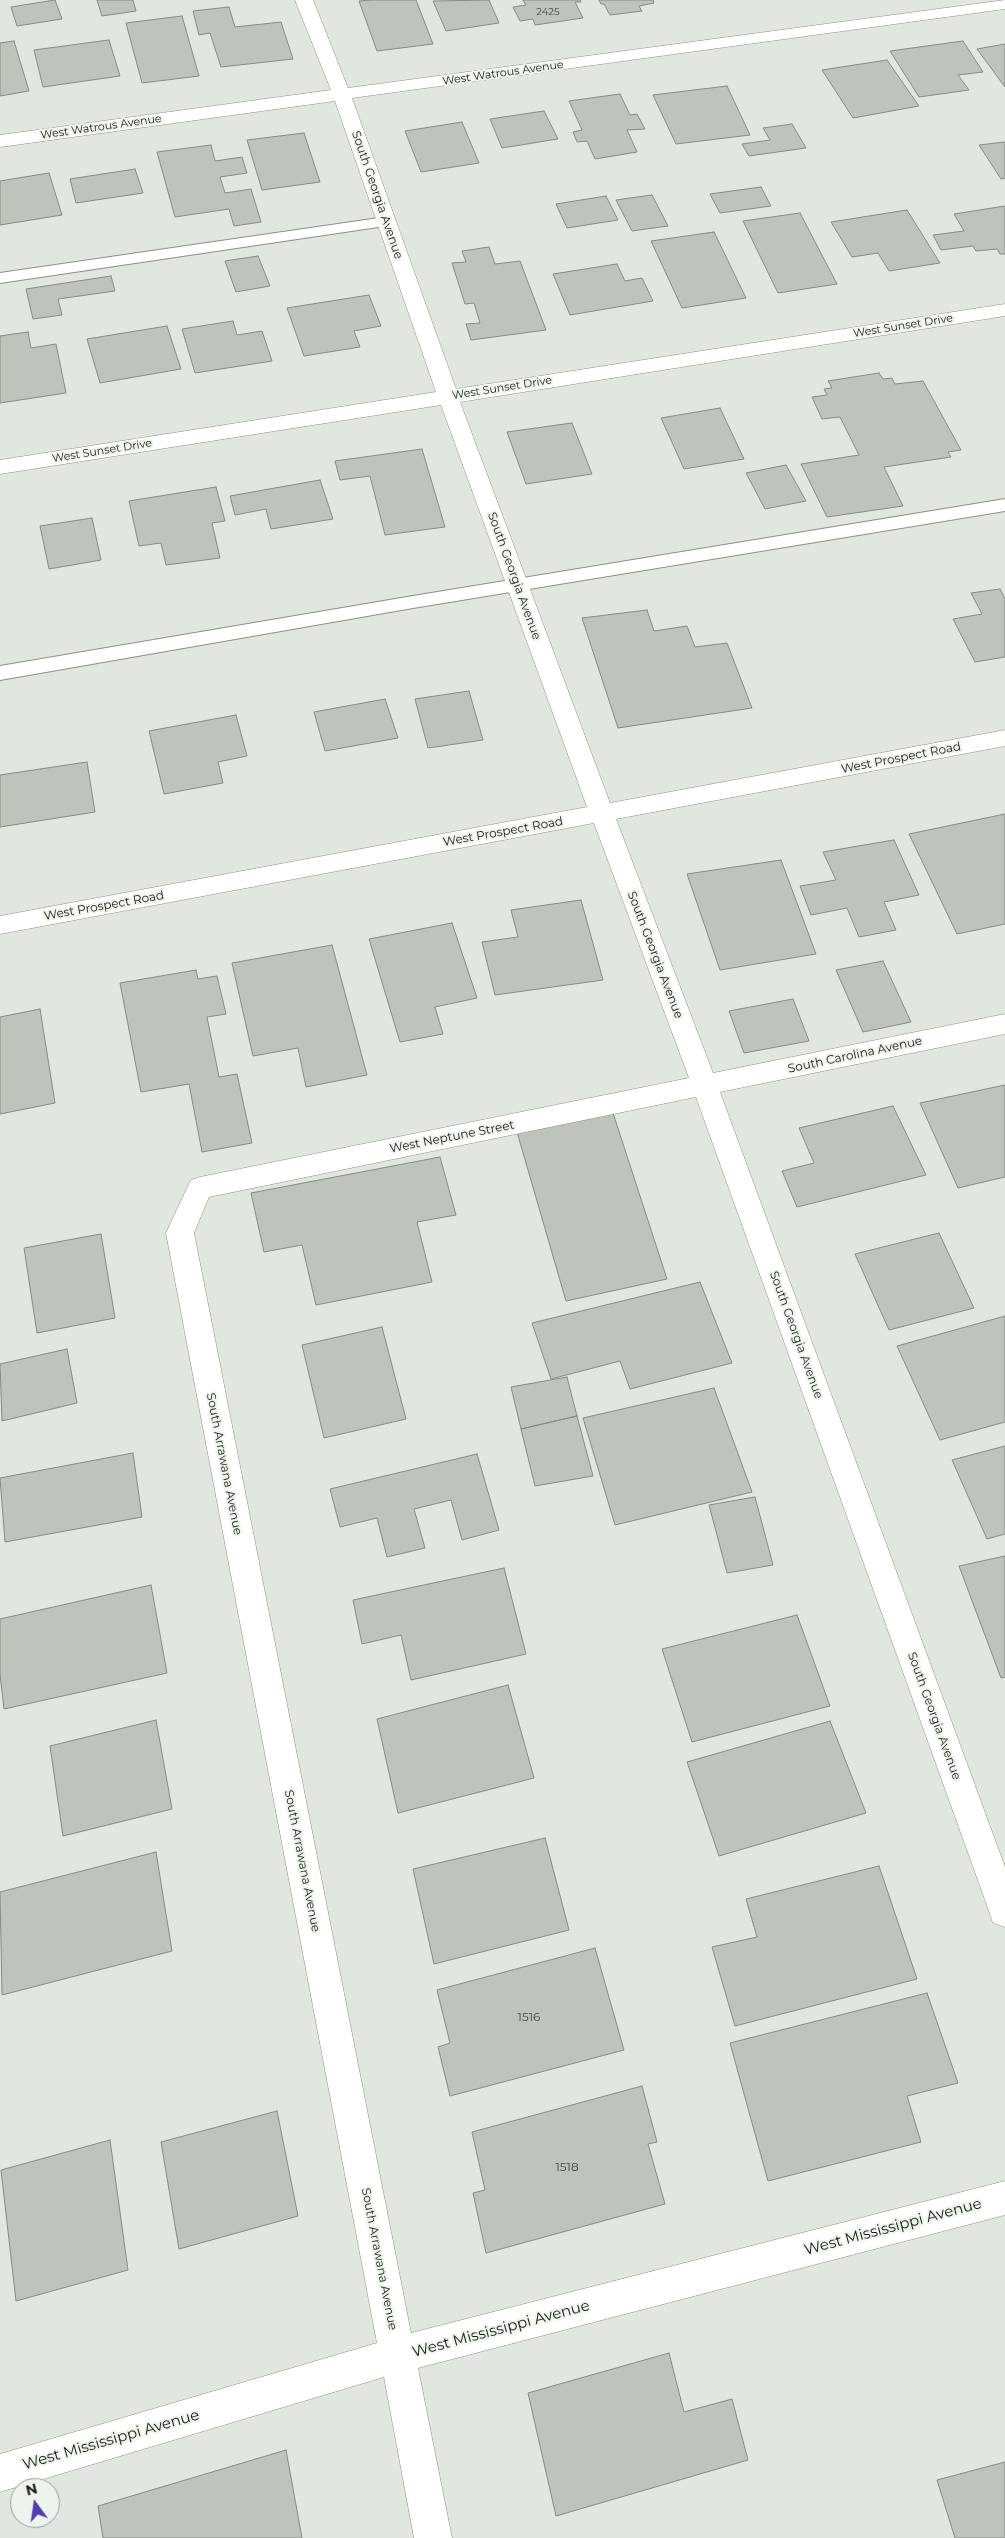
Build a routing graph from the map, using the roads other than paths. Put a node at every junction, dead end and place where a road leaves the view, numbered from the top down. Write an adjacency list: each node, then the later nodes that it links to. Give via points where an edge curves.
1 (304, 0): 3 (street, South Georgia Avenue)
2 (1005, 4): 3 (street, West Watrous Avenue)
3 (342, 95): 4 (street, West Watrous Avenue); 5 (street, South Georgia Avenue)
4 (0, 141)
5 (386, 222): 6 (lane); 8 (street, South Georgia Avenue)
6 (0, 278)
7 (1005, 310): 8 (street, West Sunset Drive)
8 (448, 396): 9 (street, West Sunset Drive); 11 (street, South Georgia Avenue)
9 (0, 467)
10 (1005, 505): 11 (lane)
11 (518, 586): 12 (lane); 14 (street, South Georgia Avenue)
12 (0, 673)
13 (1005, 738): 14 (street, West Prospect Road)
14 (602, 814): 15 (street, West Prospect Road); 17 (street, South Georgia Avenue)
15 (0, 925)
16 (1005, 1024): 17 (street, South Carolina Avenue)
17 (705, 1086): 18 (street, West Neptune Street); 19 (street, South Georgia Avenue)
18 (200, 1188): 21 (street, South Arrawana Avenue, via 180,1233)
19 (1005, 1911)
20 (1005, 2198): 21 (street, West Mississippi Avenue)
21 (397, 2355): 22 (street, West Mississippi Avenue); 23 (street, South Arrawana Avenue)
22 (0, 2473)
23 (433, 2538)

